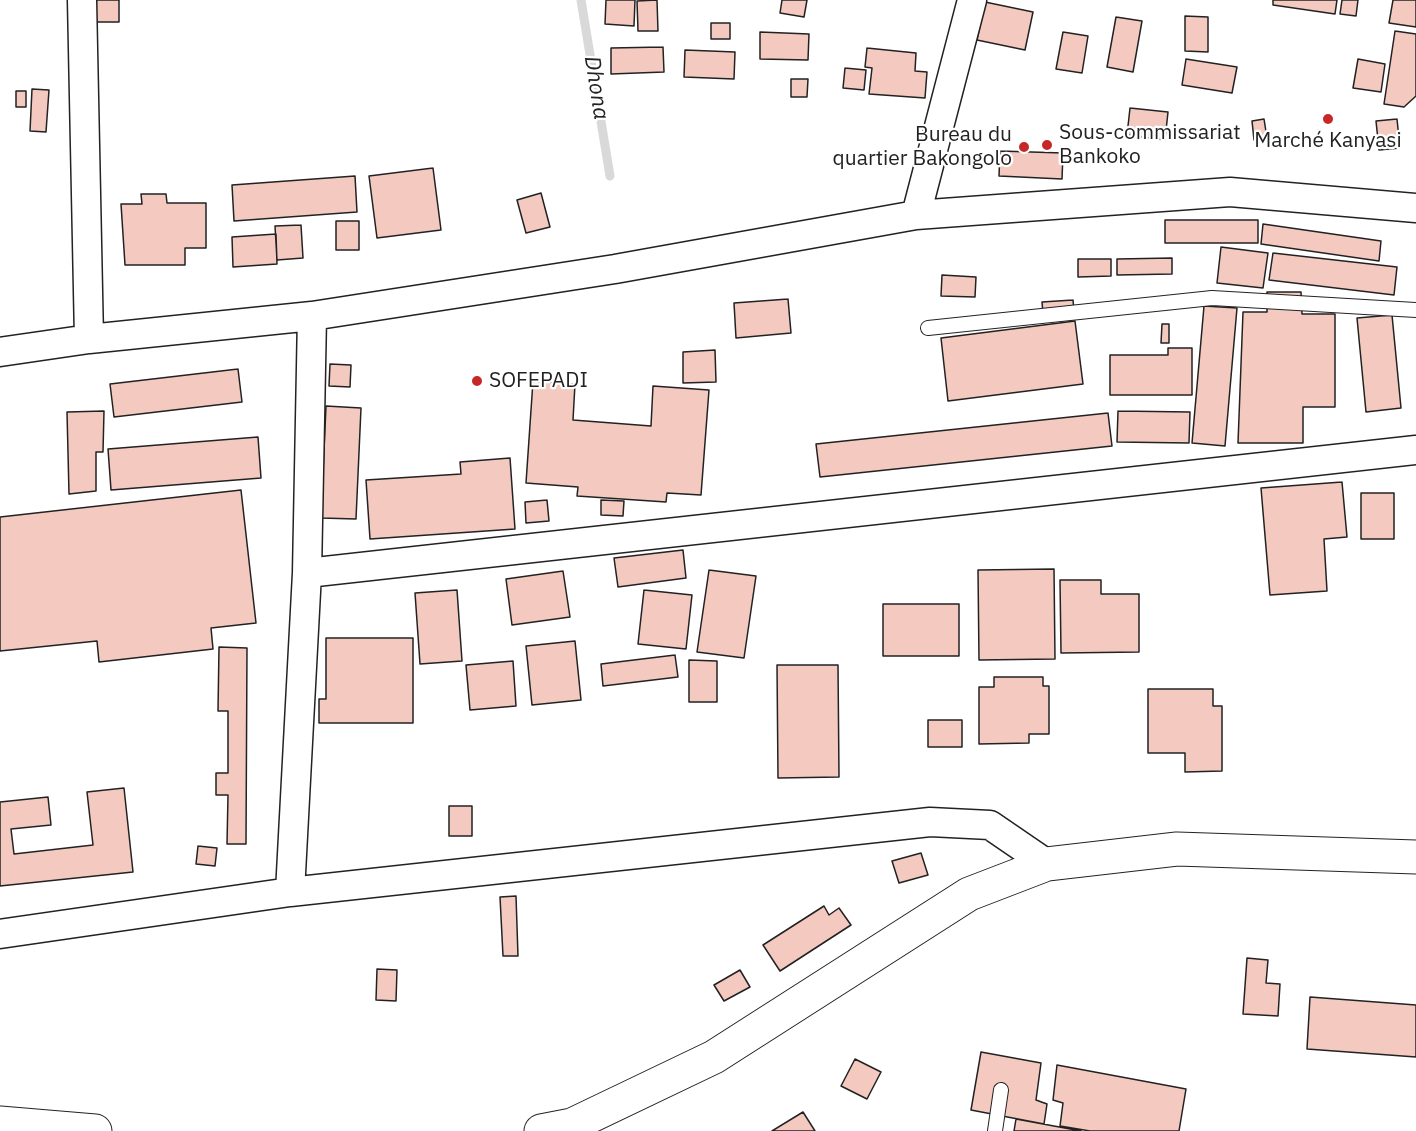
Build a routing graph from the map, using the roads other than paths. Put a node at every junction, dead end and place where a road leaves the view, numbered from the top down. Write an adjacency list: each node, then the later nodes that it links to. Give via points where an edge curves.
1 (82, 0): 8 (street)
2 (972, 0): 4 (street)
3 (1416, 208): 4 (street, via 1230,192)
4 (916, 216): 6 (street, via 603,271)
5 (1416, 310): 7 (lane, via 1212,298)
6 (312, 316): 8 (street); 11 (street)
7 (928, 328)
8 (89, 339): 9 (street)
9 (0, 352)
10 (1416, 450): 11 (street)
11 (307, 573): 14 (street)
12 (1416, 857): 13 (street, via 1177,849)
13 (1047, 864): 14 (street, via 990,825 930,822); 19 (street, via 969,894 714,1057 572,1125)
14 (290, 892): 15 (street)
15 (0, 934)
16 (1002, 1090): 20 (lane)
17 (0, 1124): 18 (street)
18 (95, 1131)
19 (541, 1131)
20 (995, 1131)

